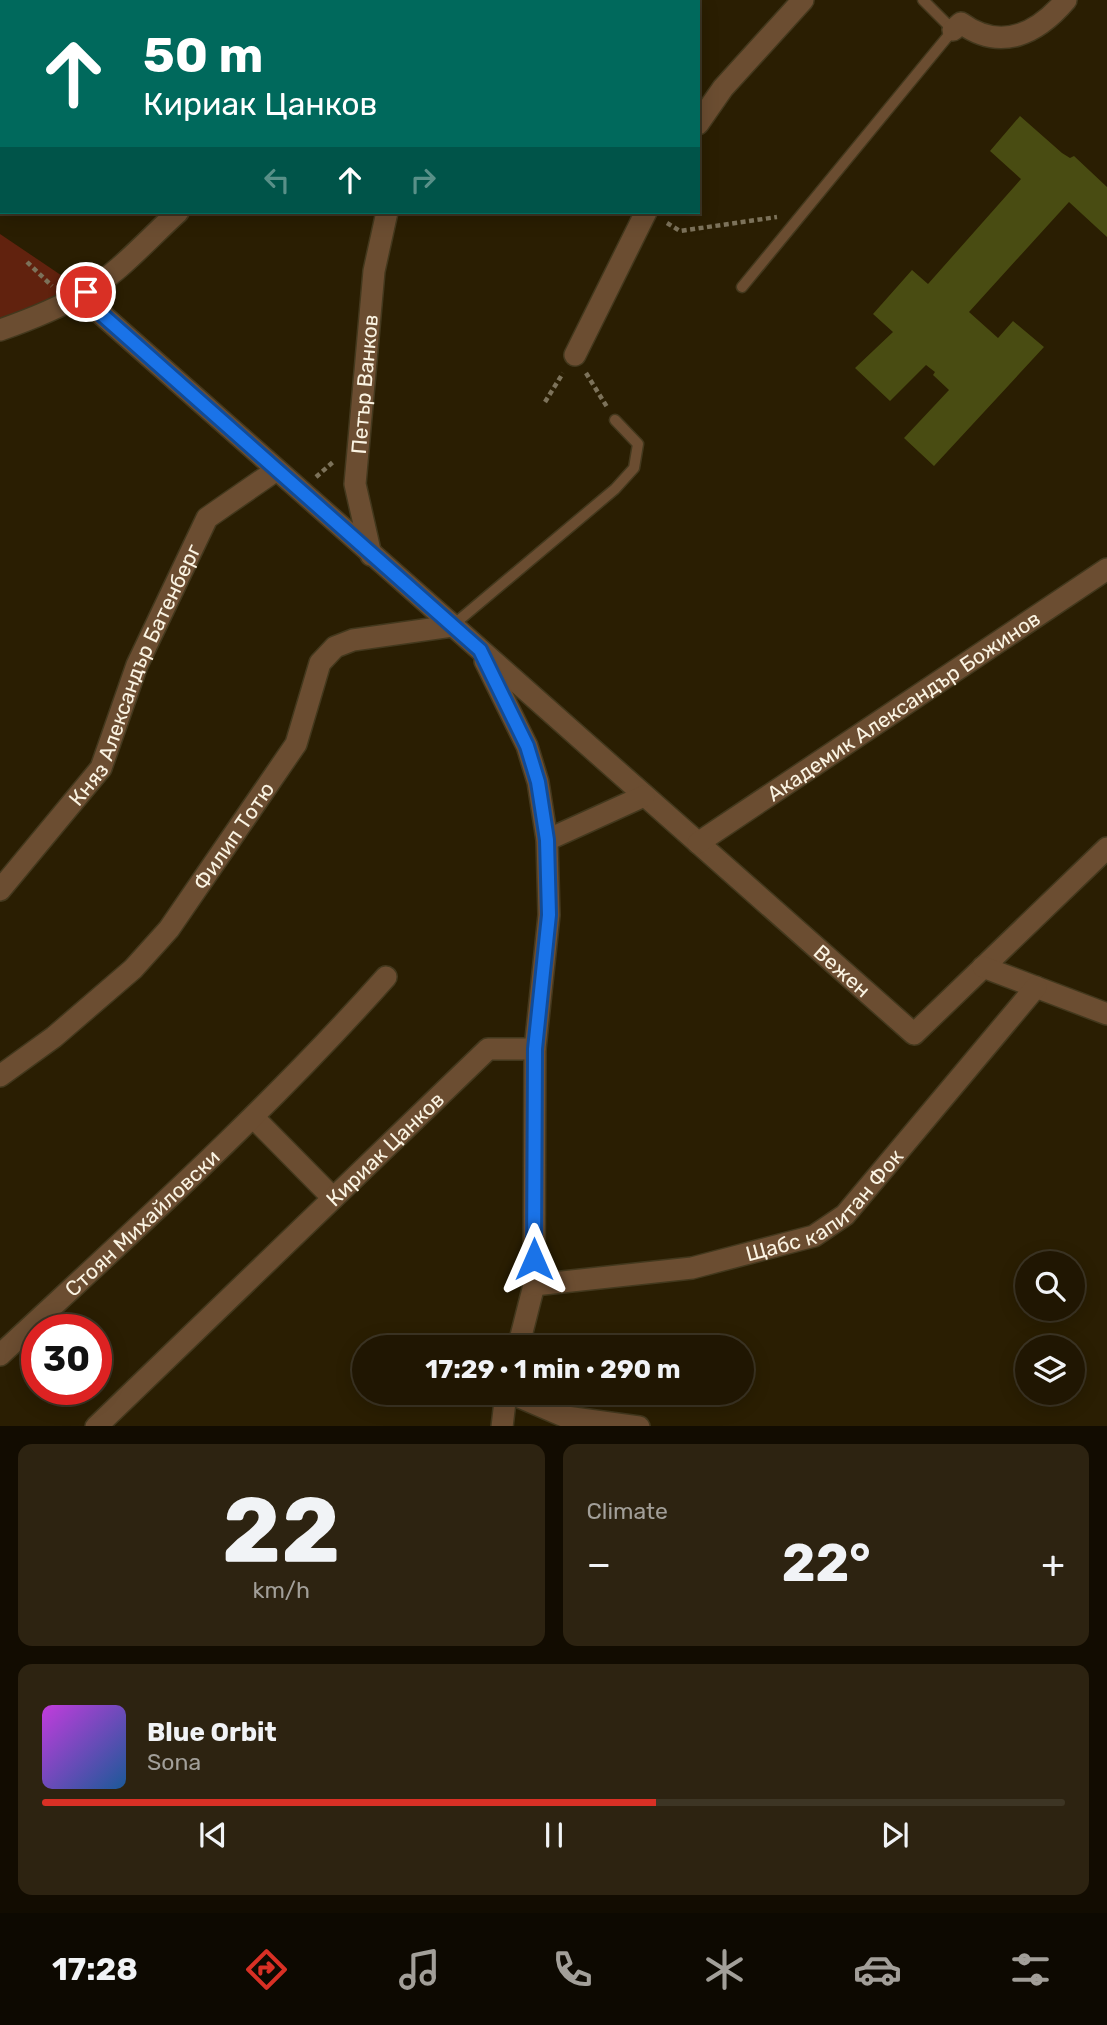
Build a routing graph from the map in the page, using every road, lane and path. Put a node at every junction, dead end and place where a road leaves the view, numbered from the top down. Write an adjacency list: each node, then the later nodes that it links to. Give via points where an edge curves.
1 (803, 0): 5 (street, via 723,88)
2 (923, 0): 4 (lane)
3 (1066, 0): 4 (street, via 1048,21 1014,37 978,35 961,23)
4 (953, 30): 8 (lane)
5 (700, 121)
6 (176, 214): 13 (street)
7 (387, 214): 18 (street, Петър Ванков, via 374,271)
8 (803, 214): 9 (path, via 680,230); 11 (lane)
9 (653, 215): 15 (street)
10 (27, 262): 12 (path)
11 (742, 287)
12 (56, 289)
13 (86, 292): 14 (street, via 45,314); 19 (street, via 99,312)
14 (0, 330)
15 (575, 355): 16 (path); 17 (path)
16 (545, 402)
17 (615, 420): 23 (lane, via 638,444 634,468)
18 (359, 439): 20 (path); 21 (street, Петър Ванков, via 355,484)
19 (275, 471): 20 (street); 29 (street, Княз Александър Батенберг, via 207,518 137,665 101,768)
20 (300, 492): 21 (street)
21 (372, 555): 23 (street)
22 (1107, 569): 27 (street, Академик Александър Божинов)
23 (452, 626): 24 (street); 35 (street, Филип Тотю, via 353,640 335,647 320,663 296,744 169,929 133,969)
24 (480, 650): 25 (street); 26 (street, via 527,746)
25 (644, 796): 26 (street); 27 (street)
26 (547, 840): 34 (street, via 549,915)
27 (698, 843): 30 (street, Вежен, via 914,1034)
28 (1107, 848): 30 (street, Вежен)
29 (0, 890)
30 (983, 967): 32 (street)
31 (386, 977): 36 (street, Стоян Михайловски)
32 (1035, 987): 33 (street); 38 (street, Щабс капитан Фок, via 845,1214 814,1236 692,1268)
33 (1107, 1014)
34 (535, 1049): 37 (street, Кириак Цанков, via 488,1049); 38 (street)
35 (0, 1076)
36 (254, 1118): 37 (street); 40 (street, Стоян Михайловски)
37 (333, 1198): 43 (street, Кириак Цанков)
38 (534, 1285): 39 (street)
39 (521, 1335)
40 (0, 1355)
41 (506, 1405): 44 (street)
42 (536, 1405): 45 (street, via 565,1417)
43 (96, 1426)
44 (502, 1426)
45 (639, 1426)

